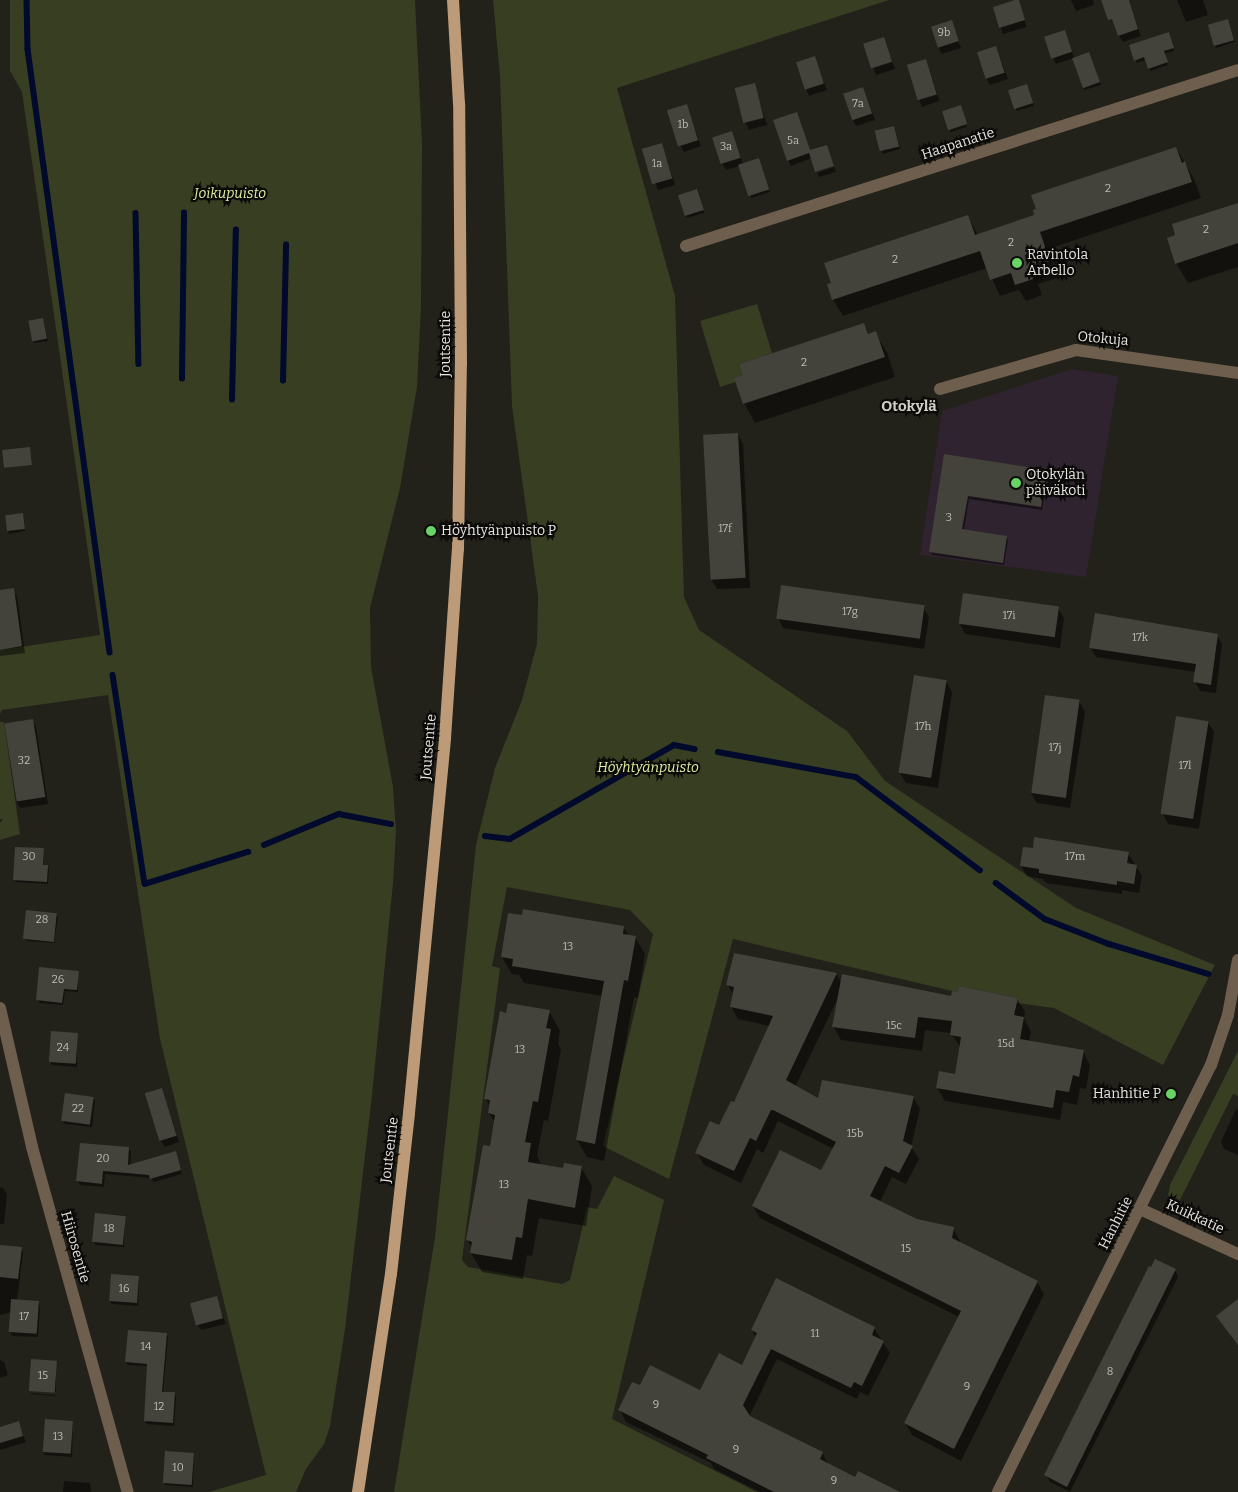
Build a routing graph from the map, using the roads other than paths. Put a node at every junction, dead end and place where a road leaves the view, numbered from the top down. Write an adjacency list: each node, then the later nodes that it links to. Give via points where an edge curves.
1 (452, 0): 11 (main road, Joutsentie, via 459,104 461,364 457,559 445,738 408,1122 391,1274)
2 (1238, 70): 3 (street, Haapanatie)
3 (686, 246)
4 (1238, 373): 5 (street, Otokuja, via 1076,350)
5 (940, 389)
6 (1238, 960): 8 (street, Hanhitie, via 1228,1015 1211,1065)
7 (0, 1008): 10 (street, Hiirosentie, via 34,1154)
8 (1140, 1209): 9 (street, Kuikkatie); 12 (street, Hanhitie)
9 (1238, 1254)
10 (128, 1492)
11 (358, 1492)
12 (998, 1492)

